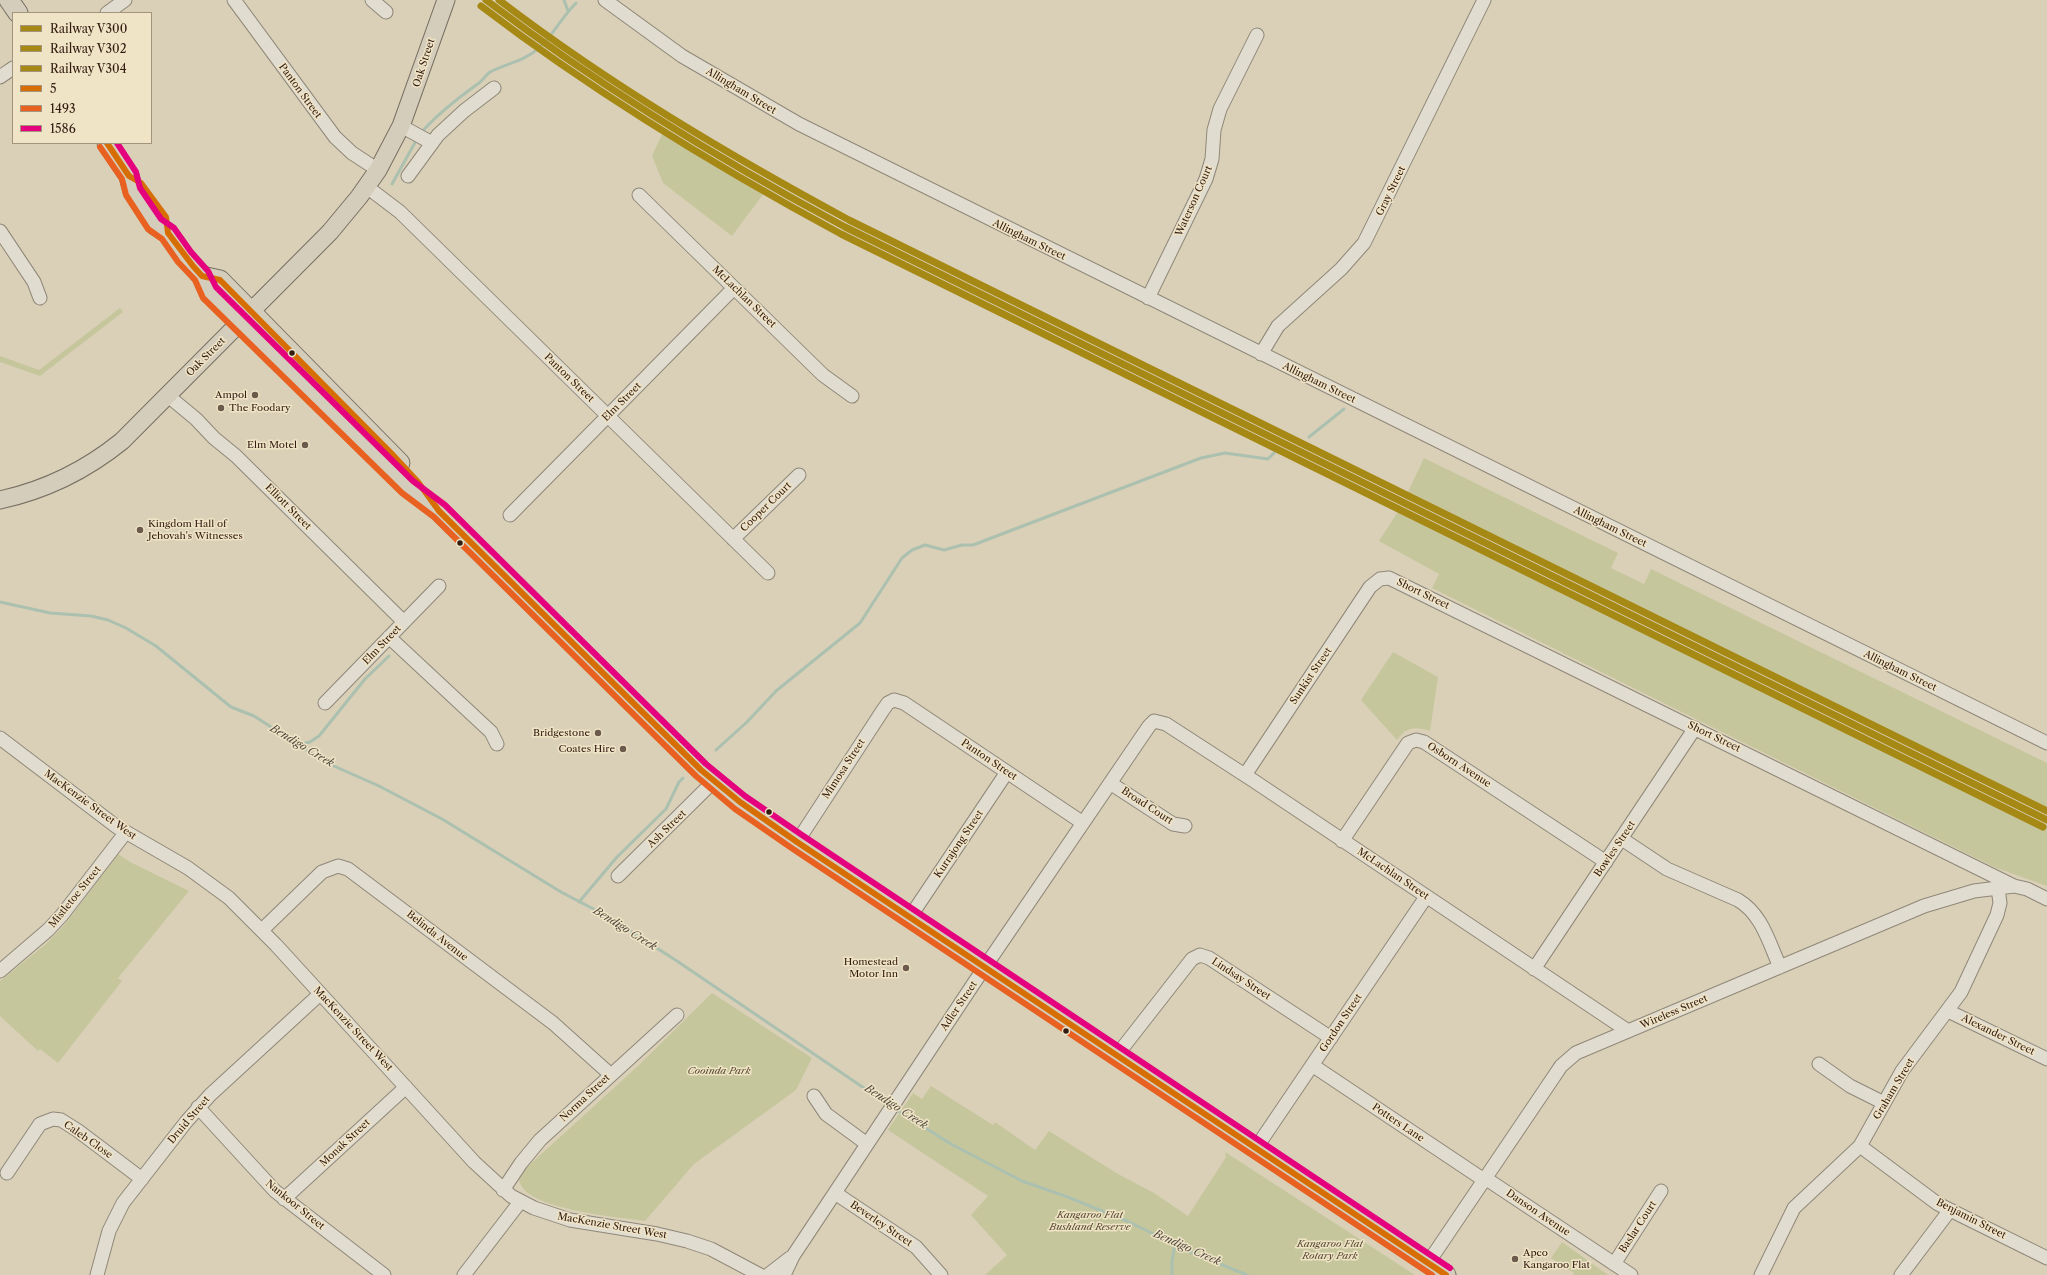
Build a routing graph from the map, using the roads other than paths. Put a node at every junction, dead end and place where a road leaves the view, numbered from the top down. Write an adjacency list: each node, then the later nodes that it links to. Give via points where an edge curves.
1 (9, 0): 8 (highway)
2 (125, 0): 9 (street)
3 (234, 0): 18 (street, Panton Street, via 335,137 352,153)
4 (372, 0): 10 (street)
5 (446, 0): 15 (main road, Oak Street)
6 (605, 0): 26 (street, Allingham Street, via 669,47 780,114)
7 (1484, 0): 28 (street, Gray Street, via 1364,243 1341,269 1278,326)
8 (17, 12)
9 (108, 12)
10 (386, 12)
11 (1257, 34): 26 (street, Waterson Court, via 1220,108 1214,130 1212,159 1206,179)
12 (12, 69): 13 (street)
13 (0, 77)
14 (494, 88): 16 (street, via 464,111)
15 (401, 126): 16 (street); 18 (main road, Oak Street)
16 (432, 143): 19 (street)
17 (108, 144): 27 (highway, via 129,176 133,191 155,225 168,233 202,276 220,280)
18 (378, 170): 20 (main road, Oak Street)
19 (408, 176)
20 (367, 187): 27 (main road, Oak Street, via 330,232); 31 (street, Panton Street, via 400,212)
21 (639, 195): 24 (street, McLachlan Street)
22 (0, 231): 23 (street)
23 (4, 245): 25 (street, via 34,282)
24 (734, 288): 30 (street, McLachlan Street, via 823,375); 31 (street, Elm Street)
25 (40, 298)
26 (1148, 298): 28 (street, Allingham Street)
27 (246, 317): 29 (main road, Oak Street); 50 (highway, via 392,454 418,482 439,511)
28 (1261, 354): 46 (street, Allingham Street)
29 (167, 395): 33 (main road, Oak Street, via 122,441 79,471 41,489); 39 (street, Elliott Street, via 236,456)
30 (852, 396)
31 (609, 417): 34 (street, Elm Street); 35 (street, Panton Street)
32 (799, 475): 35 (street, Cooper Court)
33 (0, 500)
34 (510, 516)
35 (733, 539): 36 (street, Panton Street)
36 (768, 573)
37 (1380, 579): 44 (street, Short Street, via 1393,579); 49 (street, Sunkist Street, via 1367,592)
38 (439, 586): 39 (street, Elm Street)
39 (404, 622): 40 (street, Elm Street)
40 (390, 637): 42 (street, Elm Street); 47 (street, via 491,732)
41 (894, 700): 48 (street, Panton Street, via 904,703); 57 (street, Mimosa Street, via 883,710)
42 (325, 703)
43 (1156, 721): 49 (street, McLachlan Street, via 1166,724); 51 (street, Adler Street, via 1149,726)
44 (1695, 728): 55 (street, Bowles Street); 60 (street, Short Street)
45 (0, 738): 54 (street, MacKenzie Street West)
46 (2047, 743)
47 (497, 744)
48 (1007, 772): 52 (street, Panton Street); 64 (street, Kurrajong Street)
49 (1245, 775): 56 (street, McLachlan Street)
50 (714, 781): 57 (highway); 59 (street, Ash Street)
51 (1110, 783): 52 (street, Adler Street); 53 (street, Broad Court, via 1173,824)
52 (1083, 823): 66 (street, Adler Street)
53 (1185, 826)
54 (126, 832): 65 (street, MacKenzie Street West, via 207,881); 69 (street, Mistletoe Street, via 62,915)
55 (1622, 839): 58 (street, Bowles Street); 67 (street, via 1667,869 1738,900 1748,907 1758,919)
56 (1342, 840): 58 (street, Osborn Avenue, via 1408,743 1416,740 1424,742); 62 (street, McLachlan Street)
57 (796, 842): 64 (highway)
58 (1606, 862): 68 (street, Bowles Street)
59 (618, 876)
60 (2014, 886): 61 (street, Wireless Street); 63 (street, Short Street)
61 (1998, 888): 67 (street, Wireless Street, via 1974,891 1924,906); 71 (street, Graham Street, via 2000,903 1997,915 1961,992)
62 (1426, 897): 68 (street, McLachlan Street); 74 (street, Gordon Street)
63 (2047, 899)
64 (910, 917): 66 (highway)
65 (262, 930): 70 (street, MacKenzie Street West); 79 (street, Belinda Avenue, via 322,872 338,866 348,869 552,1023)
66 (986, 966): 75 (highway); 84 (street, Adler Street)
67 (1780, 967): 73 (street, Wireless Street)
68 (1534, 969): 73 (street, McLachlan Street)
69 (0, 971)
70 (320, 994): 80 (street, MacKenzie Street West); 83 (street, Druid Street)
71 (1948, 1011): 76 (street, Alexander Street); 82 (street, Graham Street, via 1902,1071)
72 (677, 1015): 79 (street, Norma Street)
73 (1628, 1031): 89 (street, Wireless Street, via 1576,1053 1561,1066)
74 (1331, 1038): 75 (street, Lindsay Street, via 1200,955 1192,959); 78 (street, Gordon Street)
75 (1117, 1054): 86 (highway)
76 (2047, 1059)
77 (1819, 1064): 82 (street, via 1850,1086)
78 (1312, 1065): 86 (street, Gordon Street); 89 (street, Potters Lane)
79 (611, 1074): 90 (street, Norma Street, via 540,1140)
80 (406, 1087): 90 (street, MacKenzie Street West); 93 (street, Monak Street)
81 (814, 1096): 84 (street, via 826,1114)
82 (1884, 1103): 85 (street, Graham Street)
83 (198, 1108): 88 (street, Druid Street); 93 (street, Nankoor Street, via 267,1184)
84 (867, 1144): 92 (street, Adler Street)
85 (1860, 1146): 95 (street, Benjamin Street); 111 (street, Graham Street, via 1794,1208)
86 (1256, 1148): 99 (highway)
87 (7, 1173): 88 (street, Caleb Close, via 40,1124 53,1119 61,1120 77,1130)
88 (142, 1179): 101 (street, Druid Street, via 123,1203 109,1231)
89 (1485, 1179): 99 (street, Wireless Street); 100 (street, Danson Avenue)
90 (503, 1190): 94 (street, MacKenzie Street West)
91 (1661, 1191): 100 (street, Baslar Court)
92 (835, 1193): 96 (street, Adler Street); 108 (street, Beverley Street, via 916,1247)
93 (284, 1199): 102 (street, Nankoor Street)
94 (520, 1202): 98 (street, MacKenzie Street West, via 570,1220 688,1241 711,1249); 103 (street)
95 (1950, 1210): 97 (street, Benjamin Street); 112 (street)
96 (793, 1256): 106 (street, Adler Street); 107 (street, Adler Street)
97 (2047, 1258)
98 (730, 1260): 104 (street, MacKenzie Street West); 105 (street, MacKenzie Street West)
99 (1428, 1263): 109 (highway)
100 (1614, 1264): 110 (street, Danson Avenue)
101 (96, 1275)
102 (384, 1275)
103 (464, 1275)
104 (741, 1275)
105 (760, 1275)
106 (768, 1275)
107 (784, 1275)
108 (941, 1275)
109 (1446, 1275)
110 (1631, 1275)
111 (1761, 1275)
112 (1901, 1275)

